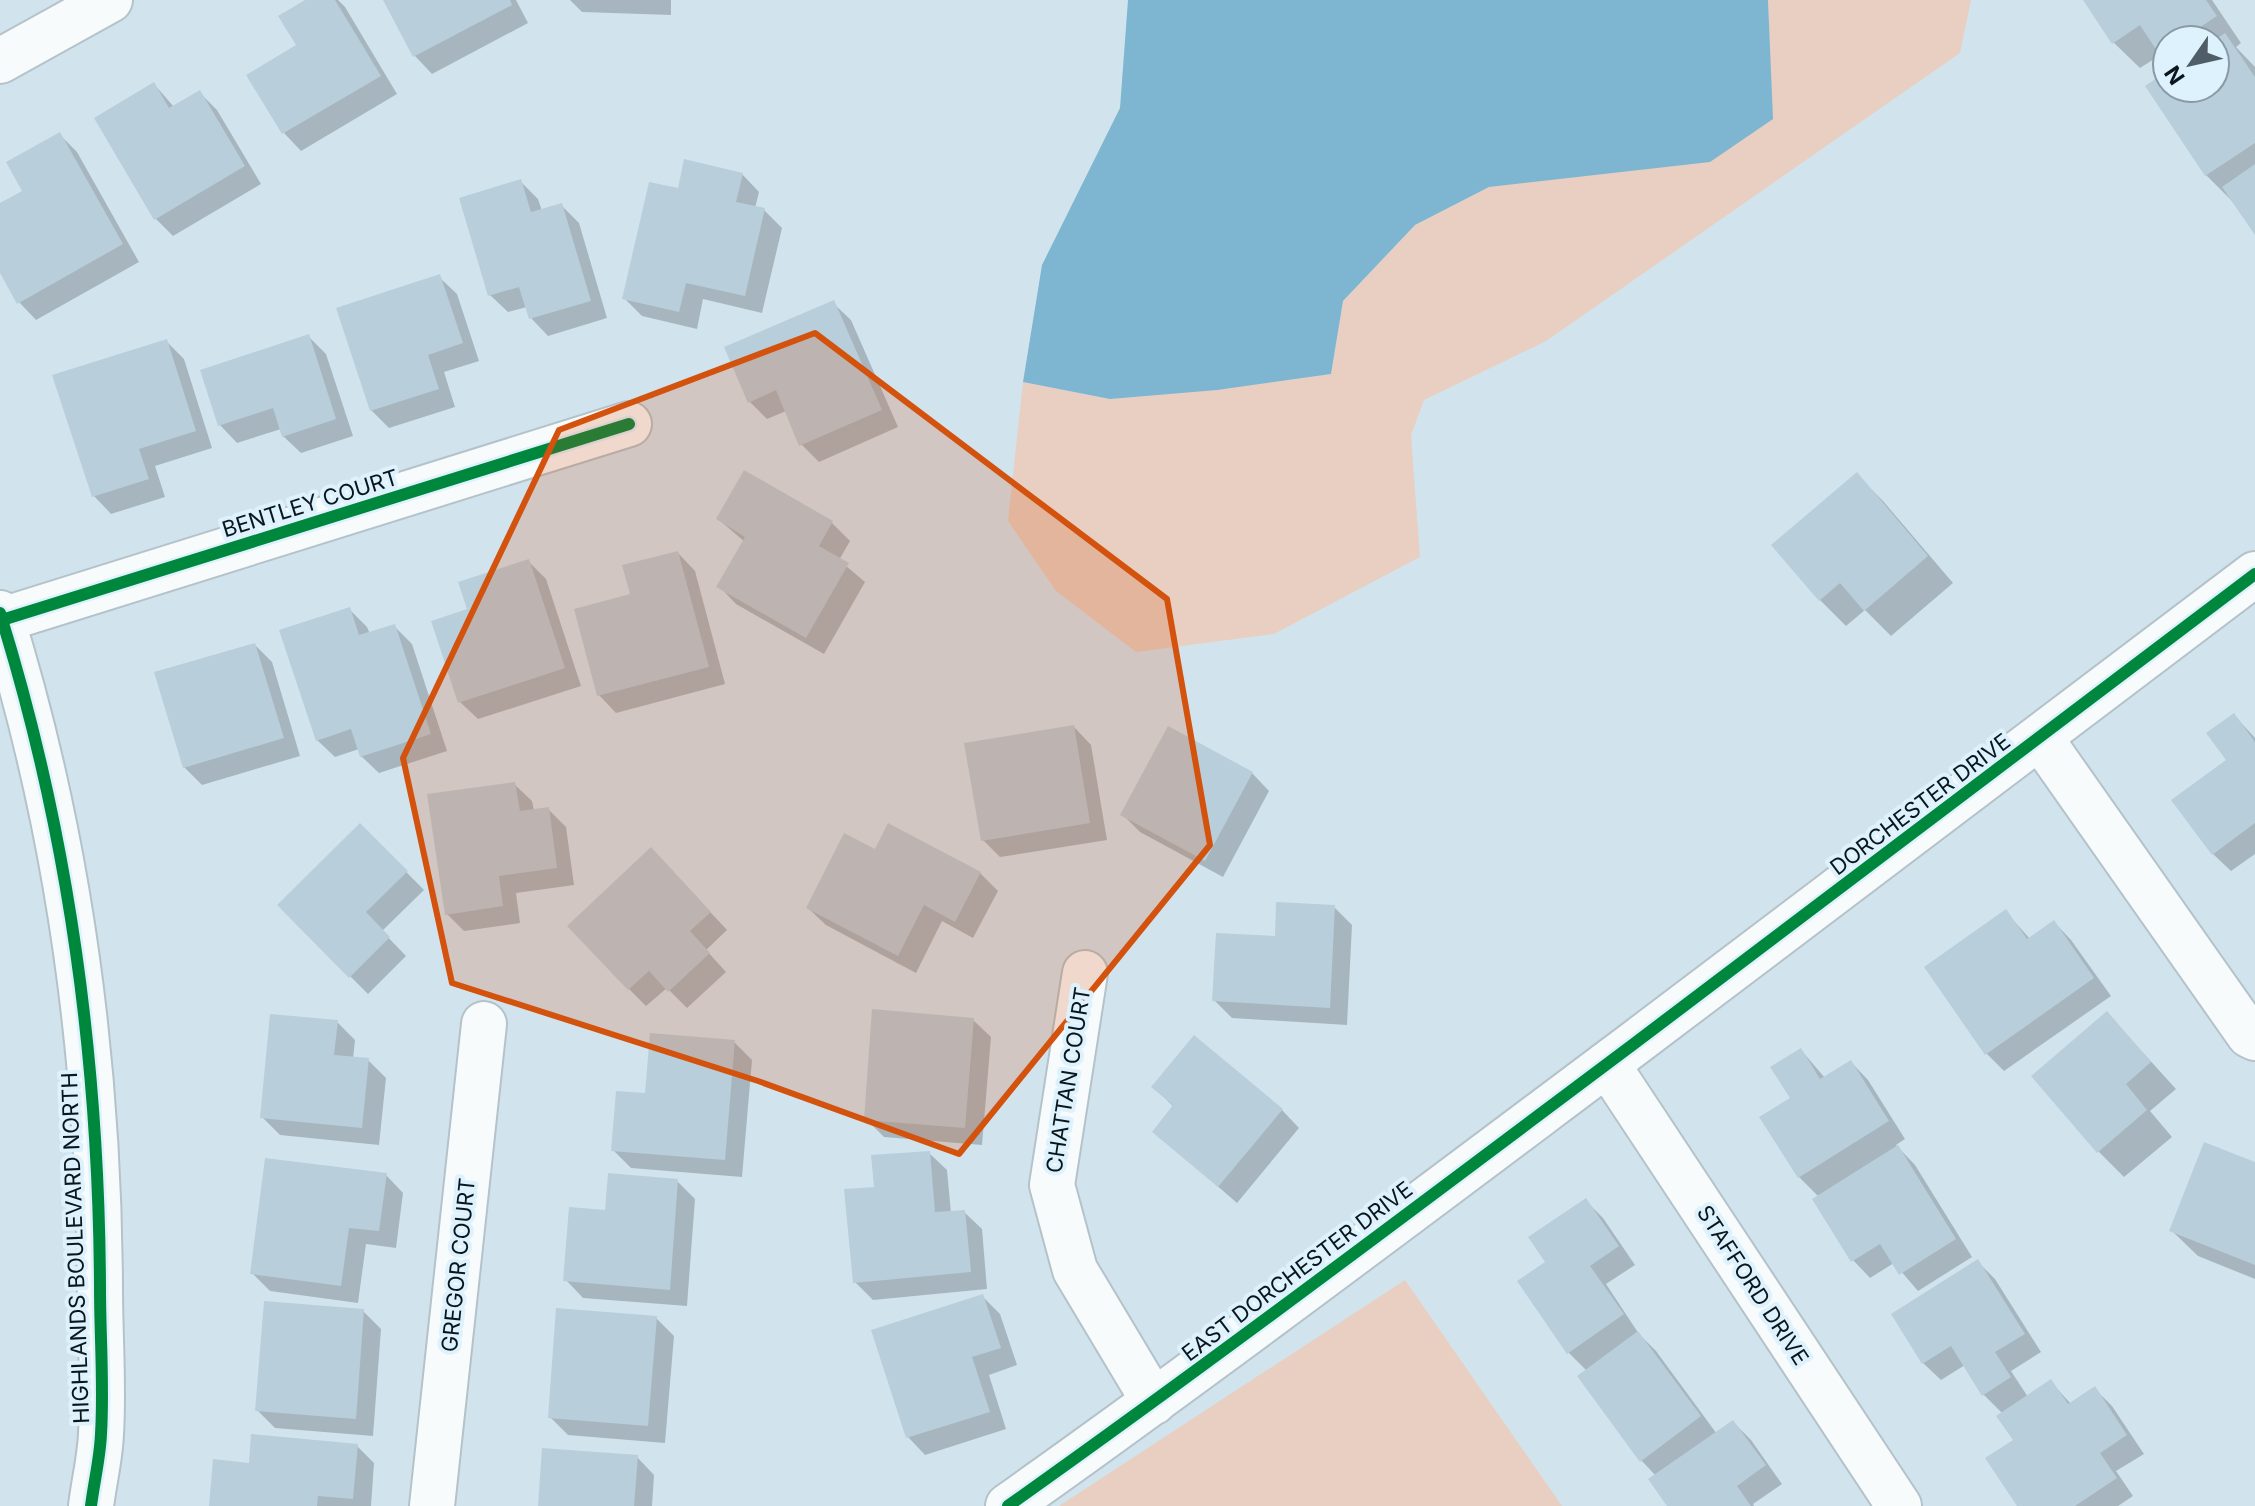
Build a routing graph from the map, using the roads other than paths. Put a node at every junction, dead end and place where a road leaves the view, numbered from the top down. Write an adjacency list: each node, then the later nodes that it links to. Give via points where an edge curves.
1 (110, 0): 2 (street)
2 (0, 61)
3 (629, 424): 5 (street, BENTLEY COURT)
4 (2255, 574): 6 (street, DORCHESTER DRIVE)
5 (1, 616): 12 (street, HIGHLANDS BOULEVARD NORTH, via 42,765 91,1070 100,1241 101,1435)
6 (2041, 739): 9 (street); 10 (street, DORCHESTER DRIVE)
7 (1085, 973): 11 (street, CHATTAN COURT, via 1052,1185 1075,1270)
8 (484, 1024): 13 (street, GREGOR COURT)
9 (2255, 1038)
10 (1607, 1064): 11 (street, EAST DORCHESTER DRIVE); 15 (street, STAFFORD DRIVE)
11 (1154, 1402): 14 (street, EAST DORCHESTER DRIVE)
12 (91, 1506)
13 (432, 1506)
14 (1008, 1506)
15 (1899, 1506)

